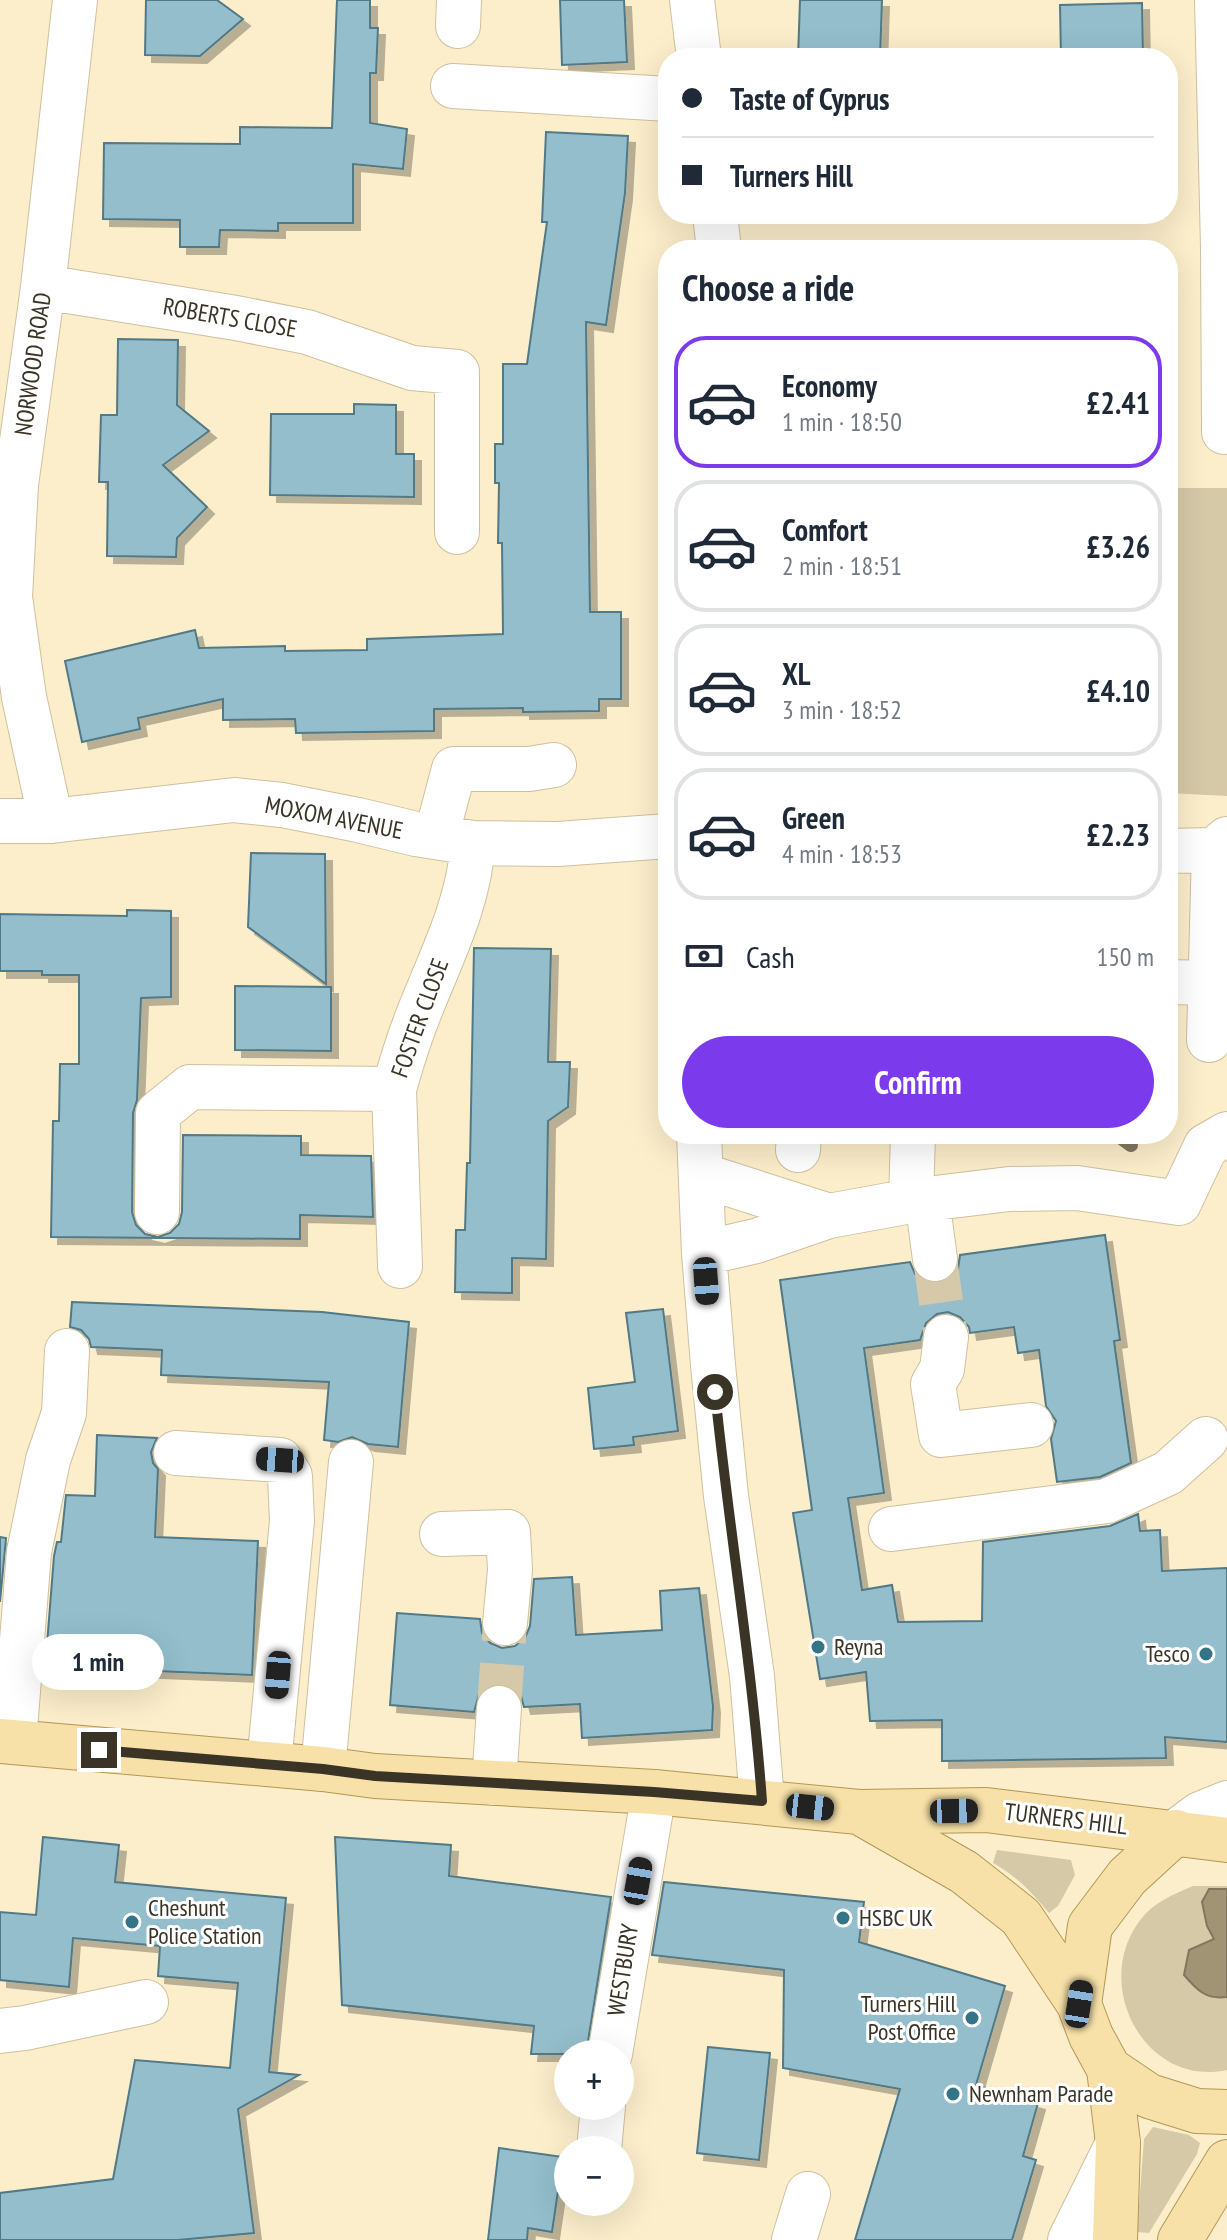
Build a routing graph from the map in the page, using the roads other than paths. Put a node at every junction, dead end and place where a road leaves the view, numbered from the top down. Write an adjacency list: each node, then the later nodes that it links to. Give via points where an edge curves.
1 (75, 0): 8 (street, NORWOOD ROAD)
2 (692, 0): 4 (street)
3 (1217, 0): 7 (street)
4 (698, 48)
5 (453, 86): 6 (street)
6 (658, 98)
7 (1225, 247): 9 (street)
8 (43, 287): 10 (street, NORWOOD ROAD); 11 (street, ROBERTS CLOSE, via 307,332 412,368 457,372)
9 (1224, 432)
10 (7, 513): 14 (street, NORWOOD ROAD, via 10,597 24,697)
11 (457, 532)
12 (554, 765): 16 (street, FOSTER CLOSE, via 454,769)
13 (0, 821): 14 (street, MOXOM AVENUE)
14 (51, 821): 16 (street, MOXOM AVENUE, via 234,800)
15 (658, 837): 16 (street, MOXOM AVENUE, via 558,844)
16 (454, 840): 22 (street, FOSTER CLOSE, via 471,869 463,903)
17 (1220, 844): 18 (street); 20 (street)
18 (1178, 850)
19 (1178, 982): 20 (street)
20 (1211, 983): 21 (street)
21 (1209, 1040)
22 (394, 1089): 27 (street, FOSTER CLOSE, via 190,1087 158,1113); 31 (street)
23 (1227, 1134): 26 (street, via 1206,1146 1179,1203 1077,1188 1009,1189)
24 (914, 1144): 26 (street)
25 (700, 1155): 28 (street); 29 (street)
26 (919, 1200): 28 (street); 30 (street)
27 (157, 1212)
28 (829, 1216): 29 (street)
29 (704, 1253): 47 (street)
30 (935, 1259)
31 (400, 1266)
32 (946, 1337): 34 (street, via 942,1369 933,1384 941,1435)
33 (67, 1351): 42 (street, via 64,1413 48,1460 29,1552)
34 (1031, 1425)
35 (1206, 1439): 38 (street, via 1168,1473 1107,1501)
36 (176, 1453): 43 (street, via 280,1460 290,1476 292,1521)
37 (351, 1462): 44 (street)
38 (891, 1529)
39 (442, 1534): 40 (street, via 508,1532)
40 (505, 1623)
41 (499, 1708): 45 (street)
42 (7, 1742): 43 (main road, TURNERS HILL)
43 (269, 1764): 44 (main road, TURNERS HILL)
44 (323, 1769): 45 (main road, TURNERS HILL)
45 (494, 1783): 46 (main road, TURNERS HILL)
46 (654, 1792): 47 (main road, TURNERS HILL); 55 (street, WESTBURY)
47 (762, 1801): 49 (main road, TURNERS HILL)
48 (1227, 1803): 50 (street)
49 (859, 1812): 50 (main road, TURNERS HILL, via 986,1810); 53 (main road, TURNERS HILL, via 964,1872 1021,1917)
50 (1176, 1832): 51 (main road, TURNERS HILL); 53 (main road, via 1127,1877 1090,1926)
51 (1227, 1840)
52 (146, 2002): 54 (street)
53 (1079, 2004): 56 (main road, TURNERS HILL)
54 (0, 2031)
55 (612, 2040)
56 (1109, 2069): 57 (main road, via 1149,2096 1197,2111); 58 (main road)
57 (1227, 2112)
58 (1118, 2143): 62 (street); 63 (main road)
59 (1227, 2162): 64 (main road)
60 (808, 2194): 61 (street)
61 (794, 2240)
62 (1070, 2240)
63 (1115, 2240)
64 (1180, 2240)

